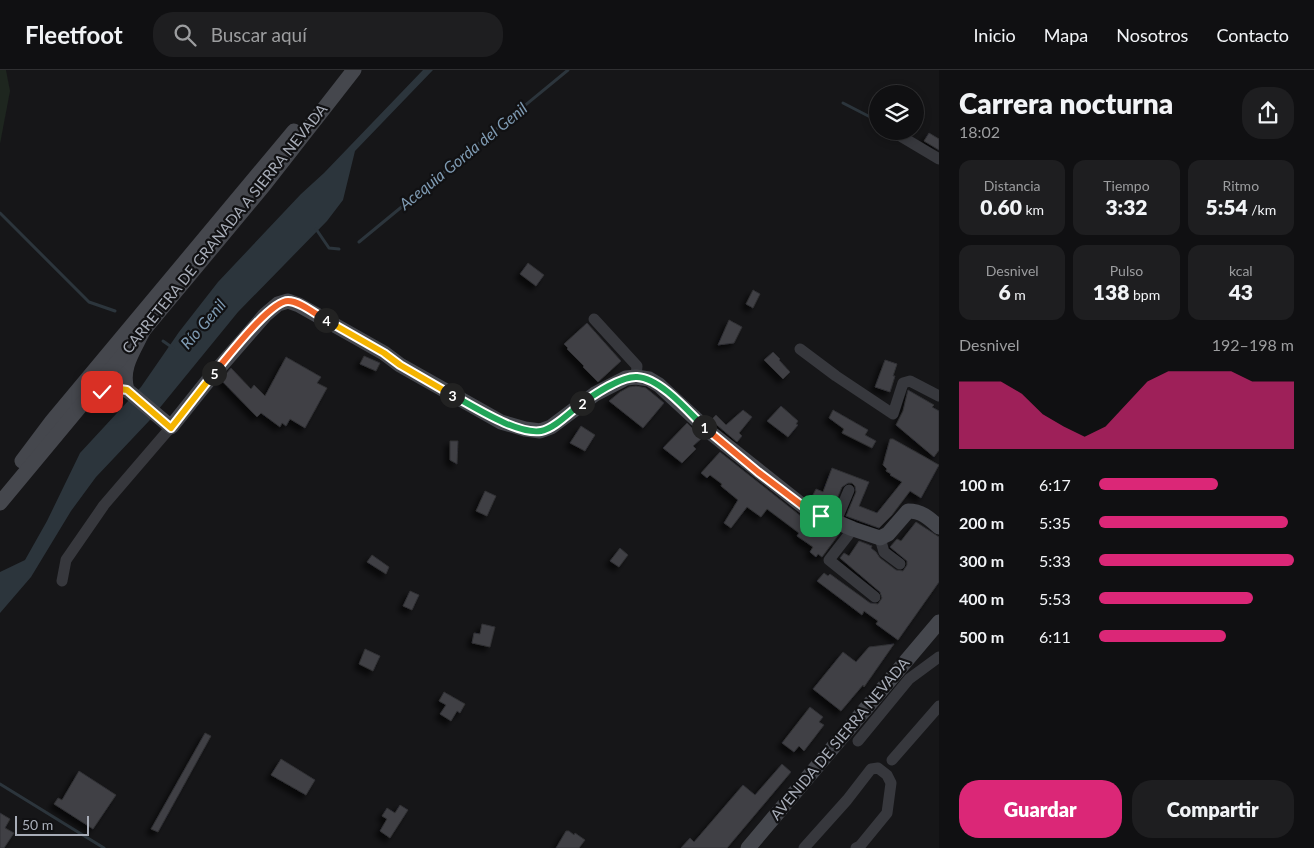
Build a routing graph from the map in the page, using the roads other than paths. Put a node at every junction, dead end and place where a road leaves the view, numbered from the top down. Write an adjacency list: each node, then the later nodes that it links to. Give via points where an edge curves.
1 (343, 70): 5 (main road, CARRETERA DE GRANADA A SIERRA NEVADA)
2 (354, 70): 7 (main road, CARRETERA DE GRANADA A SIERRA NEVADA, via 265,184)
3 (907, 140): 4 (street)
4 (939, 159)
5 (174, 274): 9 (main road, via 164,293 109,362); 13 (main road, CARRETERA DE GRANADA A SIERRA NEVADA)
6 (594, 319): 10 (street, via 637,366)
7 (144, 329): 9 (main road, CARRETERA DE GRANADA A SIERRA NEVADA); 11 (main road, via 128,362)
8 (800, 349): 12 (street, via 893,414 903,383 910,381)
9 (108, 372): 11 (main road, via 114,372); 13 (main road, via 100,372); 15 (main road, CARRETERA DE GRANADA A SIERRA NEVADA)
10 (636, 377): 14 (main road, via 626,378 595,394 551,427 540,431 526,429 500,422 288,301 264,315); 19 (main road, via 659,385 711,433 808,510)
11 (124, 386): 14 (main road); 15 (main road, via 95,396 63,434)
12 (939, 396)
13 (52, 422): 17 (main road, CARRETERA DE GRANADA A SIERRA NEVADA)
14 (167, 424): 24 (street, via 66,560)
15 (46, 447): 18 (main road, CARRETERA DE GRANADA A SIERRA NEVADA)
16 (849, 490): 19 (street)
17 (0, 491)
18 (0, 504)
19 (836, 521): 21 (main road)
20 (939, 527): 22 (main road, via 925,515 908,511 888,534)
21 (853, 529): 22 (main road); 25 (street, via 828,560)
22 (880, 538): 23 (street, via 884,552)
23 (900, 564)
24 (62, 581)
25 (875, 597)
26 (937, 628): 31 (main road, AVENIDA DE SIERRA NEVADA)
27 (939, 657): 29 (street, via 908,679)
28 (939, 706): 30 (street)
29 (858, 741)
30 (892, 760)
31 (748, 848)
32 (804, 848): 33 (street, via 871,769 878,768 891,783 887,813)
33 (856, 848)

